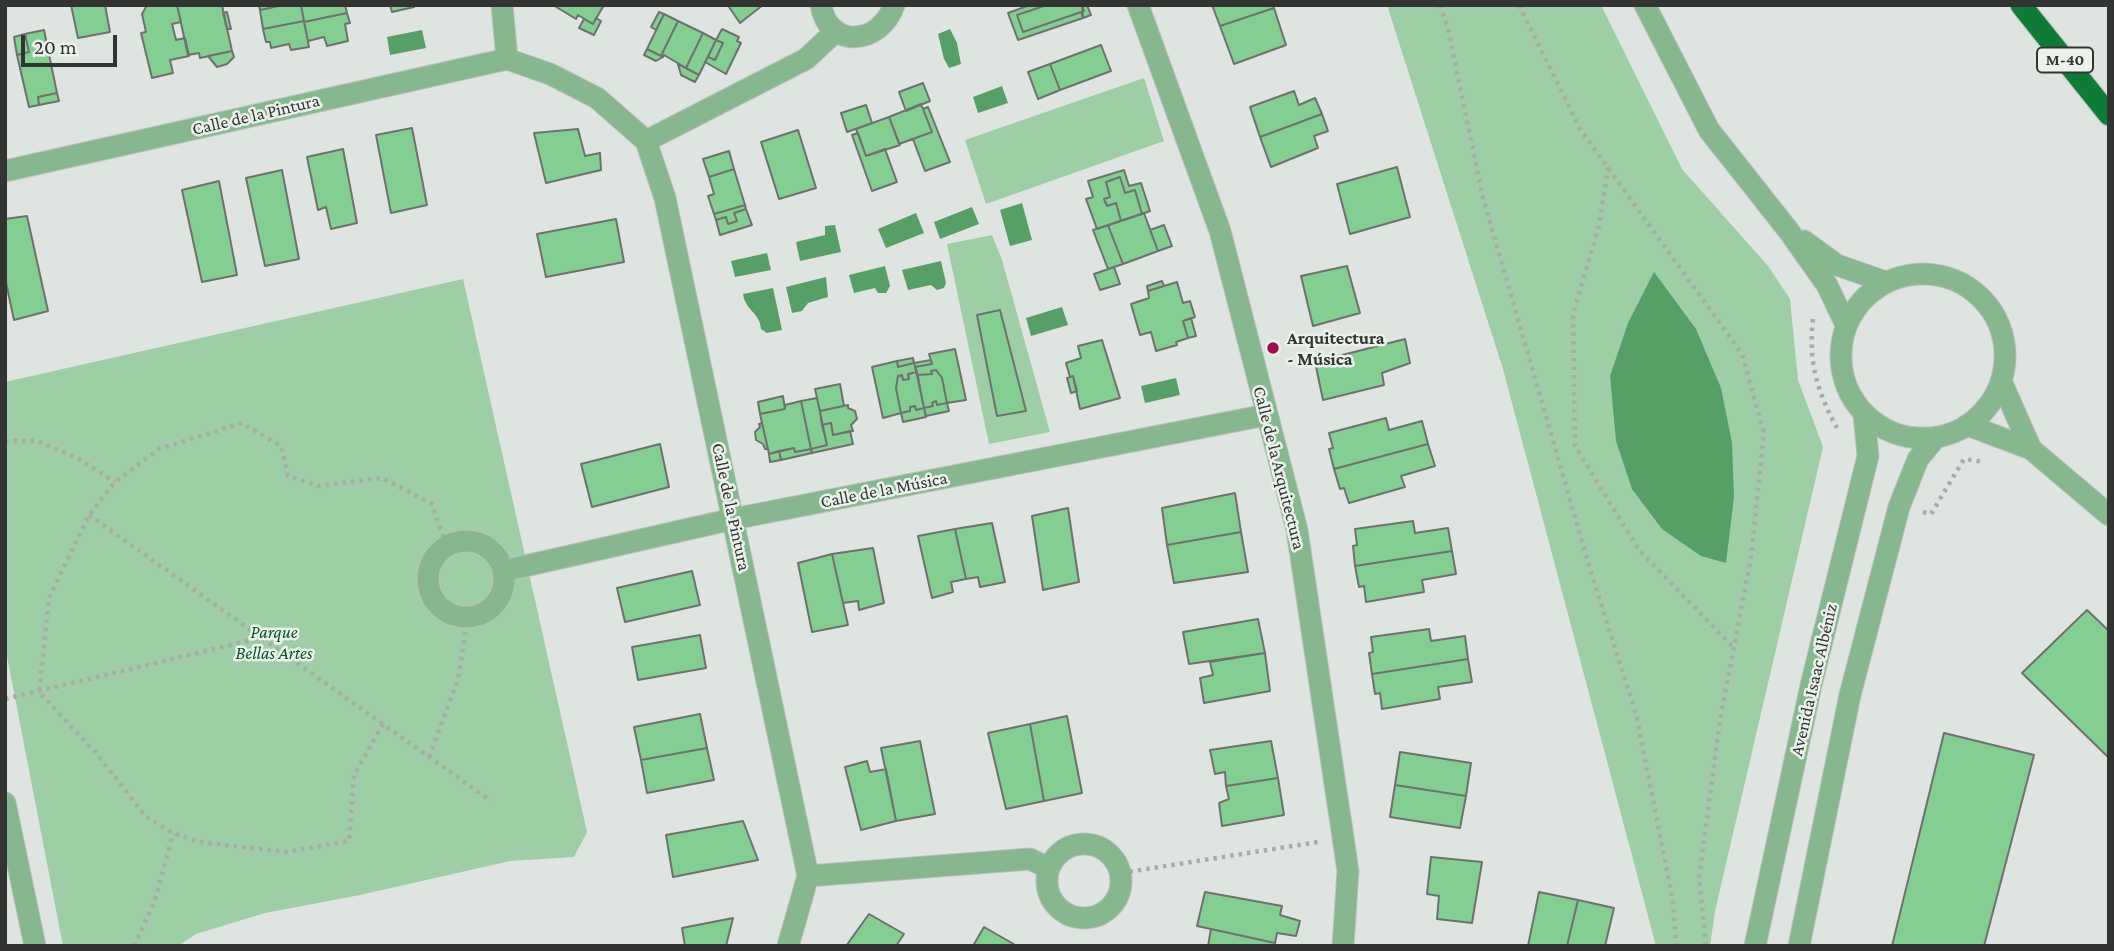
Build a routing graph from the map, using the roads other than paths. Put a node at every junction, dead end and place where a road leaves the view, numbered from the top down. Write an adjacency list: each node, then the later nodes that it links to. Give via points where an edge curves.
1 (502, 5): 8 (street)
2 (821, 5): 7 (street)
3 (894, 5): 7 (street, via 889,19 871,34 848,36)
4 (1138, 5): 16 (street, Calle de la Arquitectura, via 1220,231)
5 (1645, 5): 12 (street, via 1709,130)
6 (2021, 5): 9 (highway, M-40)
7 (836, 31): 10 (street, via 806,59)
8 (508, 59): 10 (street, via 597,98); 11 (street, Calle de la Pintura)
9 (2109, 115)
10 (646, 141): 22 (street, Calle de la Pintura, via 665,198)
11 (5, 171)
12 (1788, 230): 13 (street, via 1837,265); 14 (street, via 1827,285)
13 (1886, 282): 14 (street, via 1856,308); 15 (street, via 1909,274 1933,274 1956,280 1976,293 1992,311 2002,333)
14 (1846, 325): 17 (street, via 1840,357 1846,388)
15 (2001, 381): 18 (street, via 1988,406); 20 (street)
16 (1266, 415): 22 (street, Calle de la Música); 29 (street, Calle de la Arquitectura, via 1297,530 1348,871)
17 (1864, 415): 19 (street, via 1885,430 1910,438); 30 (street, Avenida Isaac Albéniz, via 1868,456 1812,681)
18 (1966, 425): 19 (street); 20 (street)
19 (1936, 437): 31 (street, via 1917,459 1899,508 1850,695)
20 (2031, 449): 21 (street)
21 (2109, 515)
22 (733, 519): 23 (street, Calle de la Música); 26 (street, Calle de la Pintura)
23 (503, 571): 23 (street, via 487,548 461,541 437,554 428,577 429,589 444,610 468,616 491,606 499,596)
24 (5, 803): 27 (street)
25 (1048, 868): 25 (street, via 1065,848 1093,844 1115,860 1121,888 1116,901 1098,916 1074,917 1054,904 1048,893); 26 (street, via 1030,859)
26 (808, 876): 28 (street, Calle de la Pintura)
27 (35, 946)
28 (788, 946)
29 (1343, 946)
30 (1755, 946)
31 (1799, 946)

